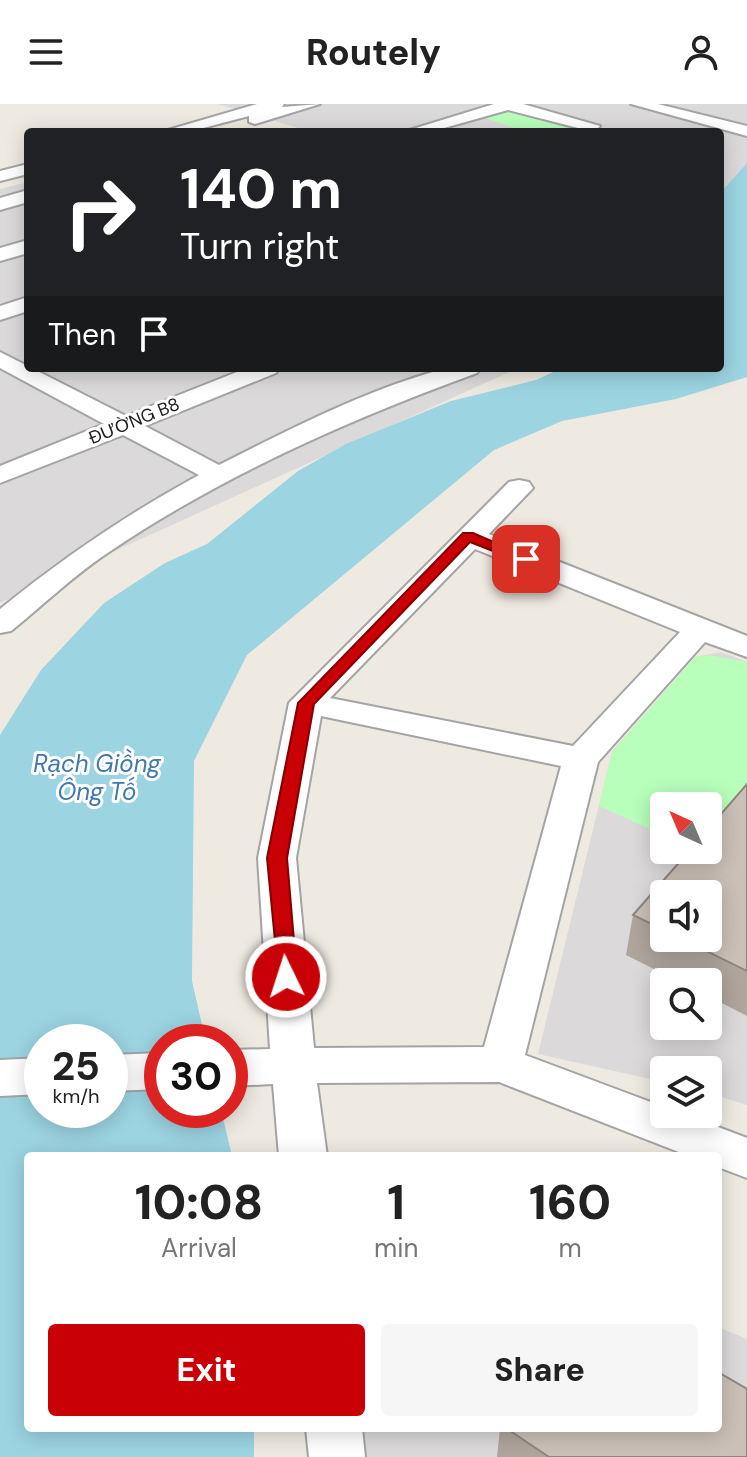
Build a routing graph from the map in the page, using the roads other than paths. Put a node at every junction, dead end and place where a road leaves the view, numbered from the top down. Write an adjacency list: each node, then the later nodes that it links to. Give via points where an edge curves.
1 (197, 104): 4 (street)
2 (312, 104): 4 (street)
3 (639, 104): 11 (street)
4 (258, 116): 6 (street); 7 (street)
5 (455, 119): 8 (street); 9 (street); 10 (street, via 508,105)
6 (191, 128)
7 (220, 128)
8 (425, 128)
9 (488, 128)
10 (589, 128)
11 (747, 132): 12 (street)
12 (729, 147)
13 (24, 170): 14 (street)
14 (0, 176)
15 (24, 180): 16 (street)
16 (0, 187)
17 (24, 197): 18 (street)
18 (0, 204)
19 (24, 247): 20 (street)
20 (0, 255)
21 (24, 305): 22 (street)
22 (0, 313)
23 (0, 359): 24 (street)
24 (24, 366)
25 (42, 372): 28 (street); 29 (street)
26 (258, 372): 29 (street, ĐƯỜNG B8)
27 (459, 372): 31 (street)
28 (0, 386)
29 (124, 425): 30 (street, ĐƯỜNG B8); 31 (street)
30 (0, 475)
31 (218, 475): 34 (street, via 95,549)
32 (519, 488): 33 (street)
33 (468, 536): 35 (street); 37 (street)
34 (0, 624)
35 (700, 629): 36 (street); 38 (street)
36 (747, 647)
37 (306, 703): 38 (street); 40 (street, via 277,858)
38 (581, 759): 39 (street)
39 (501, 1064): 40 (street); 45 (street)
40 (293, 1066): 41 (street); 44 (street)
41 (248, 1067)
42 (24, 1077): 43 (street)
43 (0, 1078)
44 (303, 1152)
45 (747, 1158)
46 (334, 1432): 47 (street)
47 (337, 1457)

